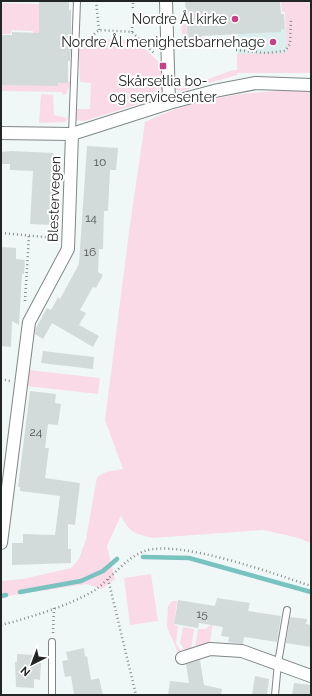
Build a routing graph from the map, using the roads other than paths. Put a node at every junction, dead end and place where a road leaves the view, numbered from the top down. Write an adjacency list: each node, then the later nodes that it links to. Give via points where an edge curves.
1 (77, 1): 6 (lane)
2 (166, 1): 4 (street)
3 (311, 84): 4 (street, via 256,83)
4 (169, 103): 6 (street)
5 (1, 133): 6 (street)
6 (72, 134): 7 (street, Blestervegen, via 68,249 29,322)
7 (1, 543)
8 (287, 610): 11 (lane)
9 (52, 642): 13 (lane)
10 (182, 658): 11 (street, via 210,649 242,651)
11 (278, 664): 12 (street); 14 (lane)
12 (311, 676)
13 (52, 695)
14 (275, 695)

